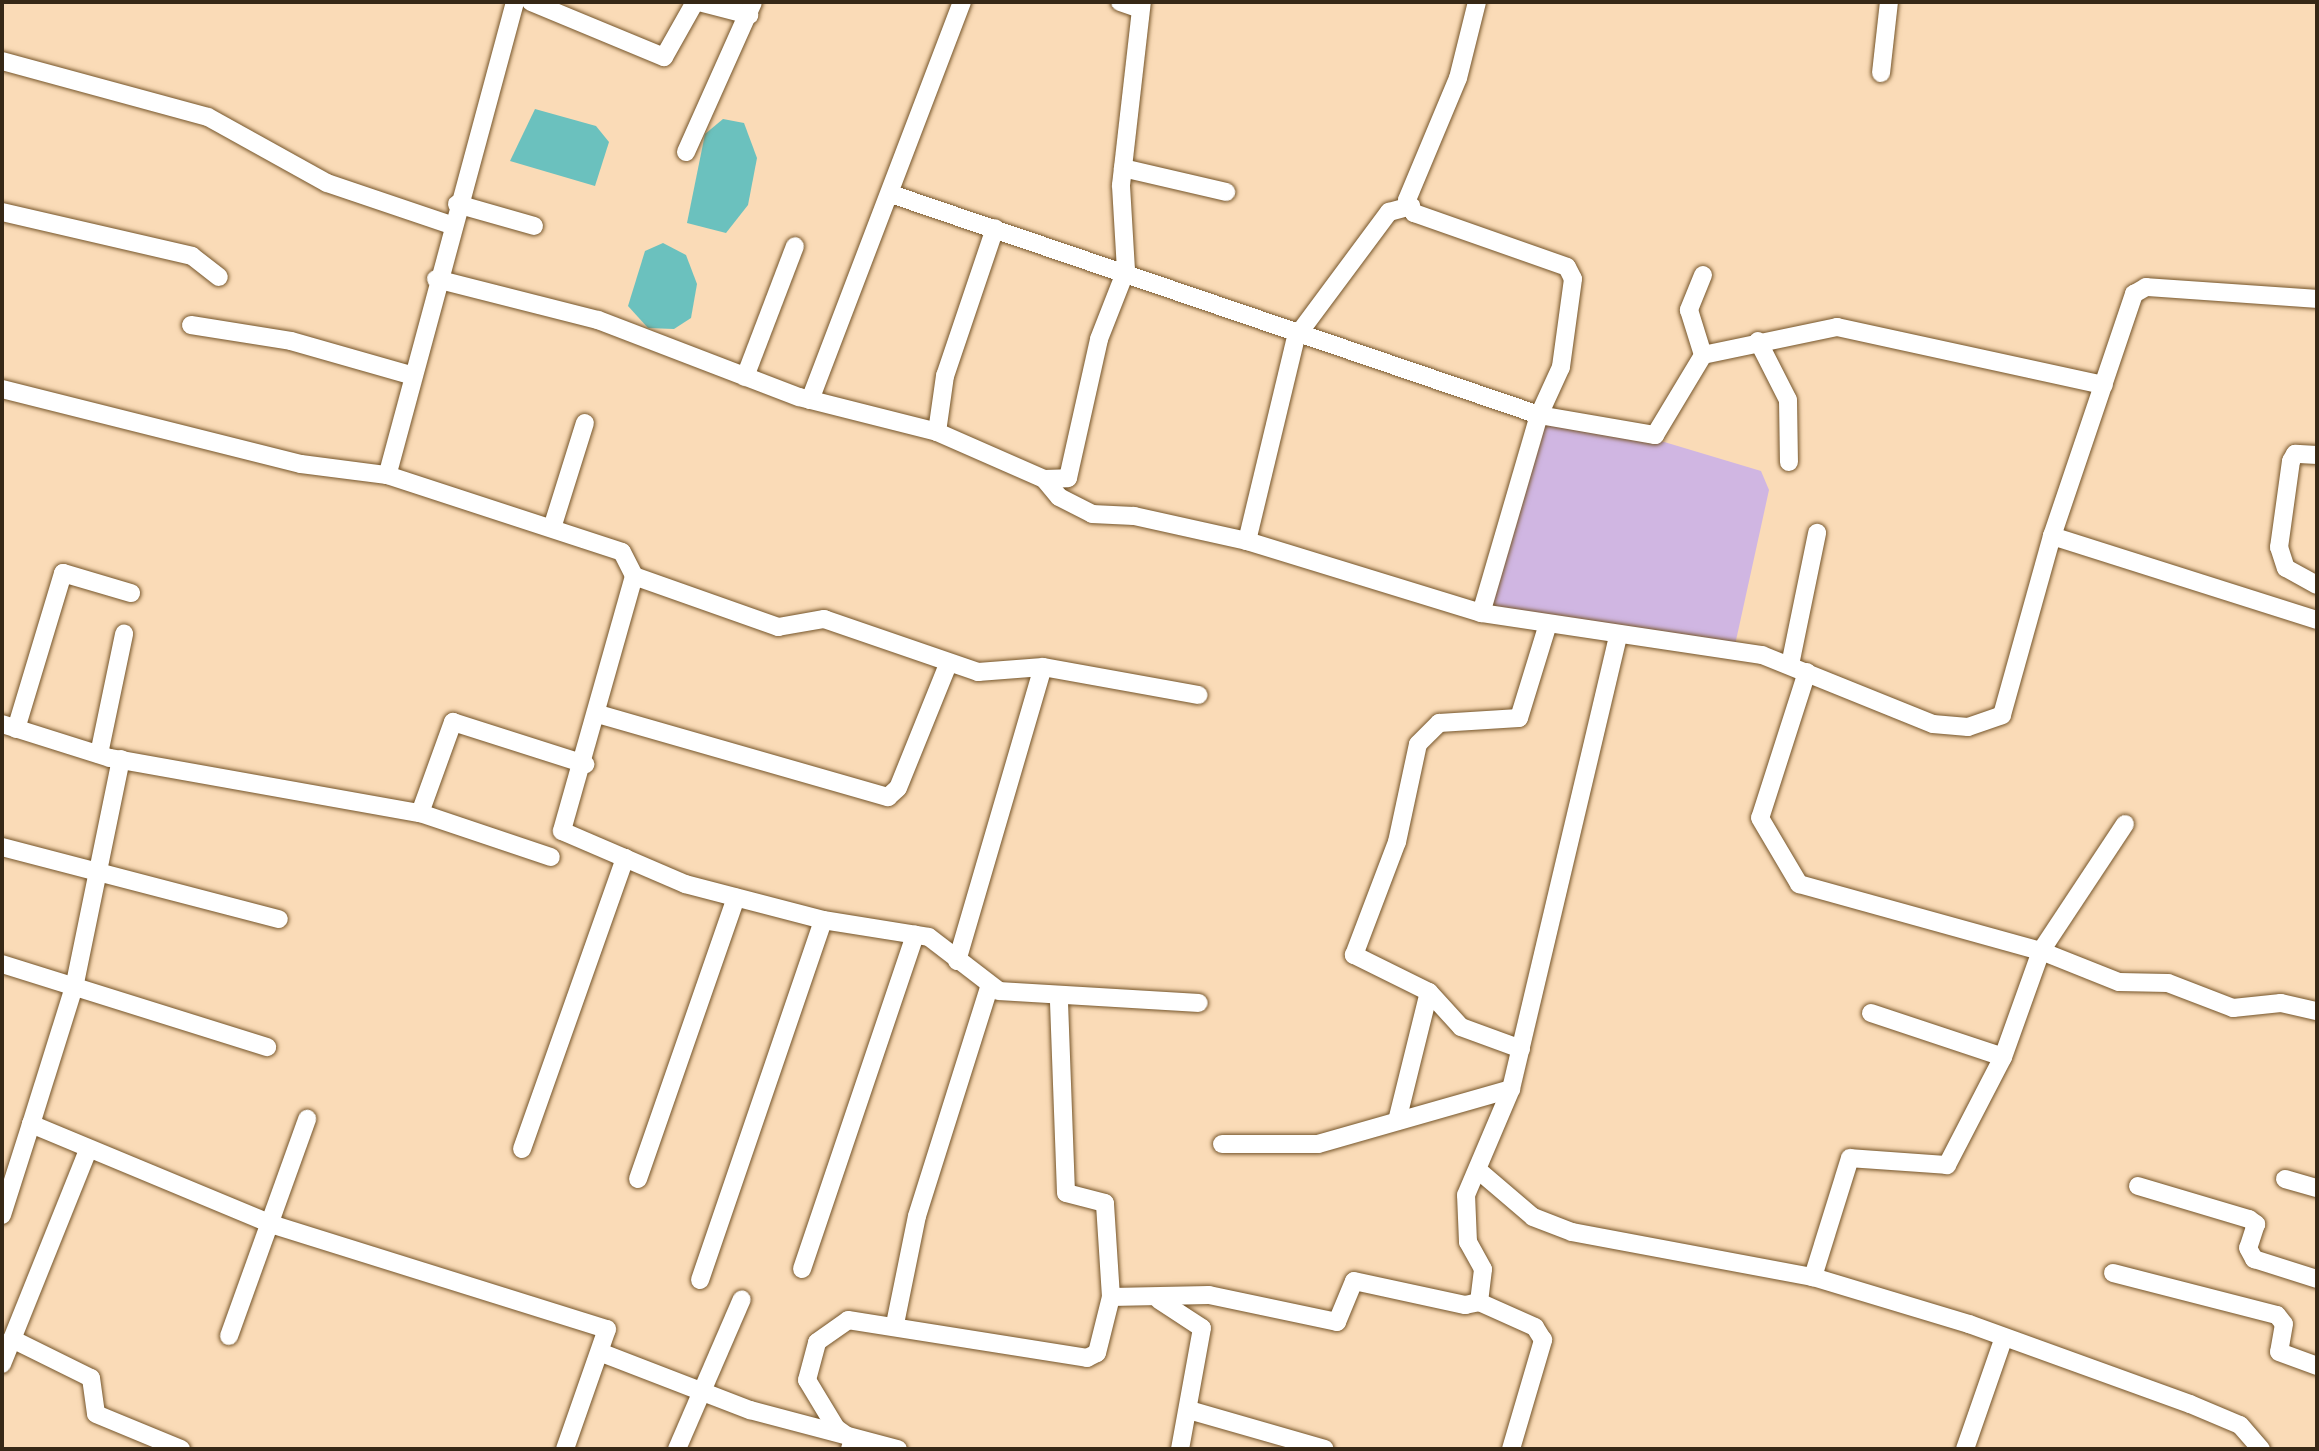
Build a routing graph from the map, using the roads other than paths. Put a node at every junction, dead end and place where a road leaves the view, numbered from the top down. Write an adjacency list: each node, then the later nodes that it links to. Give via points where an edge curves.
1 (515, 2): 16 (street)
2 (531, 2): 3 (street, via 664,57)
3 (697, 2): 9 (street)
4 (961, 2): 15 (street)
5 (1120, 2): 8 (street)
6 (1478, 2): 17 (street, via 1458,78 1407,200)
7 (1889, 2): 11 (street)
8 (1141, 5): 13 (street)
9 (751, 8): 12 (street)
10 (2, 61): 19 (street, via 208,117 327,183)
11 (1881, 73)
12 (686, 152)
13 (1123, 168): 14 (street); 23 (street)
14 (1226, 192)
15 (891, 194): 21 (street); 36 (street)
16 (457, 204): 19 (street); 20 (street)
17 (1410, 206): 29 (street, via 1389,212); 37 (street, via 1414,214 1567,267 1573,279 1561,367)
18 (2, 212): 25 (street, via 192,256)
19 (451, 225): 26 (street)
20 (534, 226)
21 (995, 228): 23 (street); 39 (street, via 945,376)
22 (795, 246): 33 (street)
23 (1126, 270): 29 (street); 43 (street, via 1099,339 1075,466 1068,478)
24 (1703, 275): 31 (street, via 1689,310)
25 (219, 277)
26 (436, 279): 32 (street); 33 (street, via 598,320)
27 (2317, 299): 34 (street, via 2146,287 2128,304)
28 (191, 325): 32 (street, via 291,341)
29 (1296, 337): 37 (street); 47 (street)
30 (1758, 341): 31 (street); 34 (street, via 1837,327); 41 (street, via 1788,400)
31 (1703, 355): 37 (street, via 1655,435)
32 (410, 374): 42 (street)
33 (746, 377): 36 (street)
34 (2104, 385): 46 (street)
35 (2, 389): 42 (street, via 301,464)
36 (810, 400): 39 (street)
37 (1539, 415): 51 (street)
38 (585, 423): 44 (street)
39 (937, 432): 43 (street)
40 (2317, 455): 49 (street, via 2295,454 2291,461 2279,547 2286,568)
41 (1789, 462)
42 (387, 475): 44 (street)
43 (1044, 479): 47 (street, via 1059,497 1093,514 1134,516)
44 (552, 528): 48 (street, via 622,552)
45 (1816, 533): 57 (street)
46 (2052, 536): 52 (street); 59 (street, via 2002,715 1968,727 1933,724)
47 (1247, 541): 51 (street)
48 (634, 576): 56 (street, via 778,626 824,619 890,638); 61 (street)
49 (2317, 585)
50 (131, 593): 62 (street, via 63,573)
51 (1481, 613): 53 (street)
52 (2317, 620)
53 (1548, 624): 55 (street); 81 (street, via 1519,718 1439,723 1418,744 1397,842 1354,955)
54 (124, 634): 63 (street)
55 (1618, 636): 57 (street, via 1762,655); 87 (street)
56 (948, 664): 58 (street, via 978,672); 61 (street, via 898,788 888,797)
57 (1790, 665): 59 (street)
58 (1043, 667): 60 (street); 77 (street)
59 (1807, 672): 76 (street, via 1760,818 1799,884)
60 (1198, 695)
61 (598, 714): 65 (street)
62 (9, 727): 63 (street)
63 (99, 754): 64 (street)
64 (121, 759): 66 (street); 71 (street)
65 (585, 764): 66 (street, via 453,722); 70 (street, via 562,831)
66 (420, 813): 69 (street)
67 (2125, 824): 76 (street)
68 (2, 847): 71 (street)
69 (551, 857)
70 (625, 858): 72 (street); 94 (street)
71 (99, 867): 73 (street); 80 (street)
72 (736, 898): 74 (street); 98 (street)
73 (279, 919)
74 (823, 920): 75 (street); 107 (street)
75 (915, 935): 77 (street, via 929,937); 103 (street)
76 (2041, 951): 84 (street, via 2119,982 2168,983 2233,1009 2281,1003); 88 (street)
77 (957, 961): 79 (street)
78 (2, 964): 80 (street)
79 (990, 985): 82 (street); 112 (street, via 917,1216)
80 (74, 987): 86 (street); 92 (street)
81 (1429, 992): 87 (street, via 1461,1027); 91 (street)
82 (1059, 999): 83 (street); 108 (street, via 1066,1193 1105,1203)
83 (1199, 1003)
84 (2317, 1011)
85 (1871, 1013): 88 (street)
86 (267, 1047)
87 (1521, 1049): 89 (street)
88 (2003, 1057): 105 (street, via 1947,1165 1850,1158)
89 (1511, 1088): 91 (street); 96 (street)
90 (307, 1119): 102 (street)
91 (1397, 1121): 93 (street, via 1318,1144)
92 (31, 1124): 95 (street); 101 (street)
93 (1222, 1143)
94 (522, 1149)
95 (88, 1150): 102 (street); 114 (street)
96 (1478, 1170): 105 (street, via 1533,1216 1572,1232); 111 (street, via 1466,1195 1464,1221 1483,1269)
97 (2285, 1178): 100 (street)
98 (638, 1179)
99 (2138, 1186): 106 (street, via 2249,1219 2256,1224 2248,1248 2253,1259)
100 (2317, 1188)
101 (2, 1215)
102 (271, 1224): 113 (street); 116 (street, via 607,1329)
103 (802, 1269)
104 (2113, 1273): 118 (street, via 2277,1315 2284,1324 2279,1352)
105 (1813, 1277): 115 (street)
106 (2317, 1279)
107 (700, 1280)
108 (1111, 1297): 110 (street); 112 (street, via 1102,1341 1087,1358)
109 (742, 1298): 119 (street)
110 (1159, 1300): 111 (street, via 1209,1295 1337,1322 1354,1281 1465,1305); 120 (street, via 1202,1328)
111 (1479, 1302): 129 (street, via 1535,1327 1543,1339)
112 (895, 1324): 121 (street, via 848,1320 817,1342 807,1380)
113 (229, 1336)
114 (12, 1339): 117 (street); 123 (street, via 91,1378 96,1414)
115 (2003, 1339): 122 (street); 130 (street, via 2227,1420)
116 (602, 1353): 119 (street); 124 (street)
117 (2, 1364)
118 (2317, 1366)
119 (702, 1392): 121 (street); 125 (street)
120 (1189, 1410): 127 (street); 128 (street)
121 (851, 1444): 126 (street)
122 (1967, 1448)
123 (181, 1449)
124 (565, 1449)
125 (677, 1449)
126 (898, 1449)
127 (1180, 1449)
128 (1325, 1449)
129 (1511, 1449)
130 (2260, 1449)

